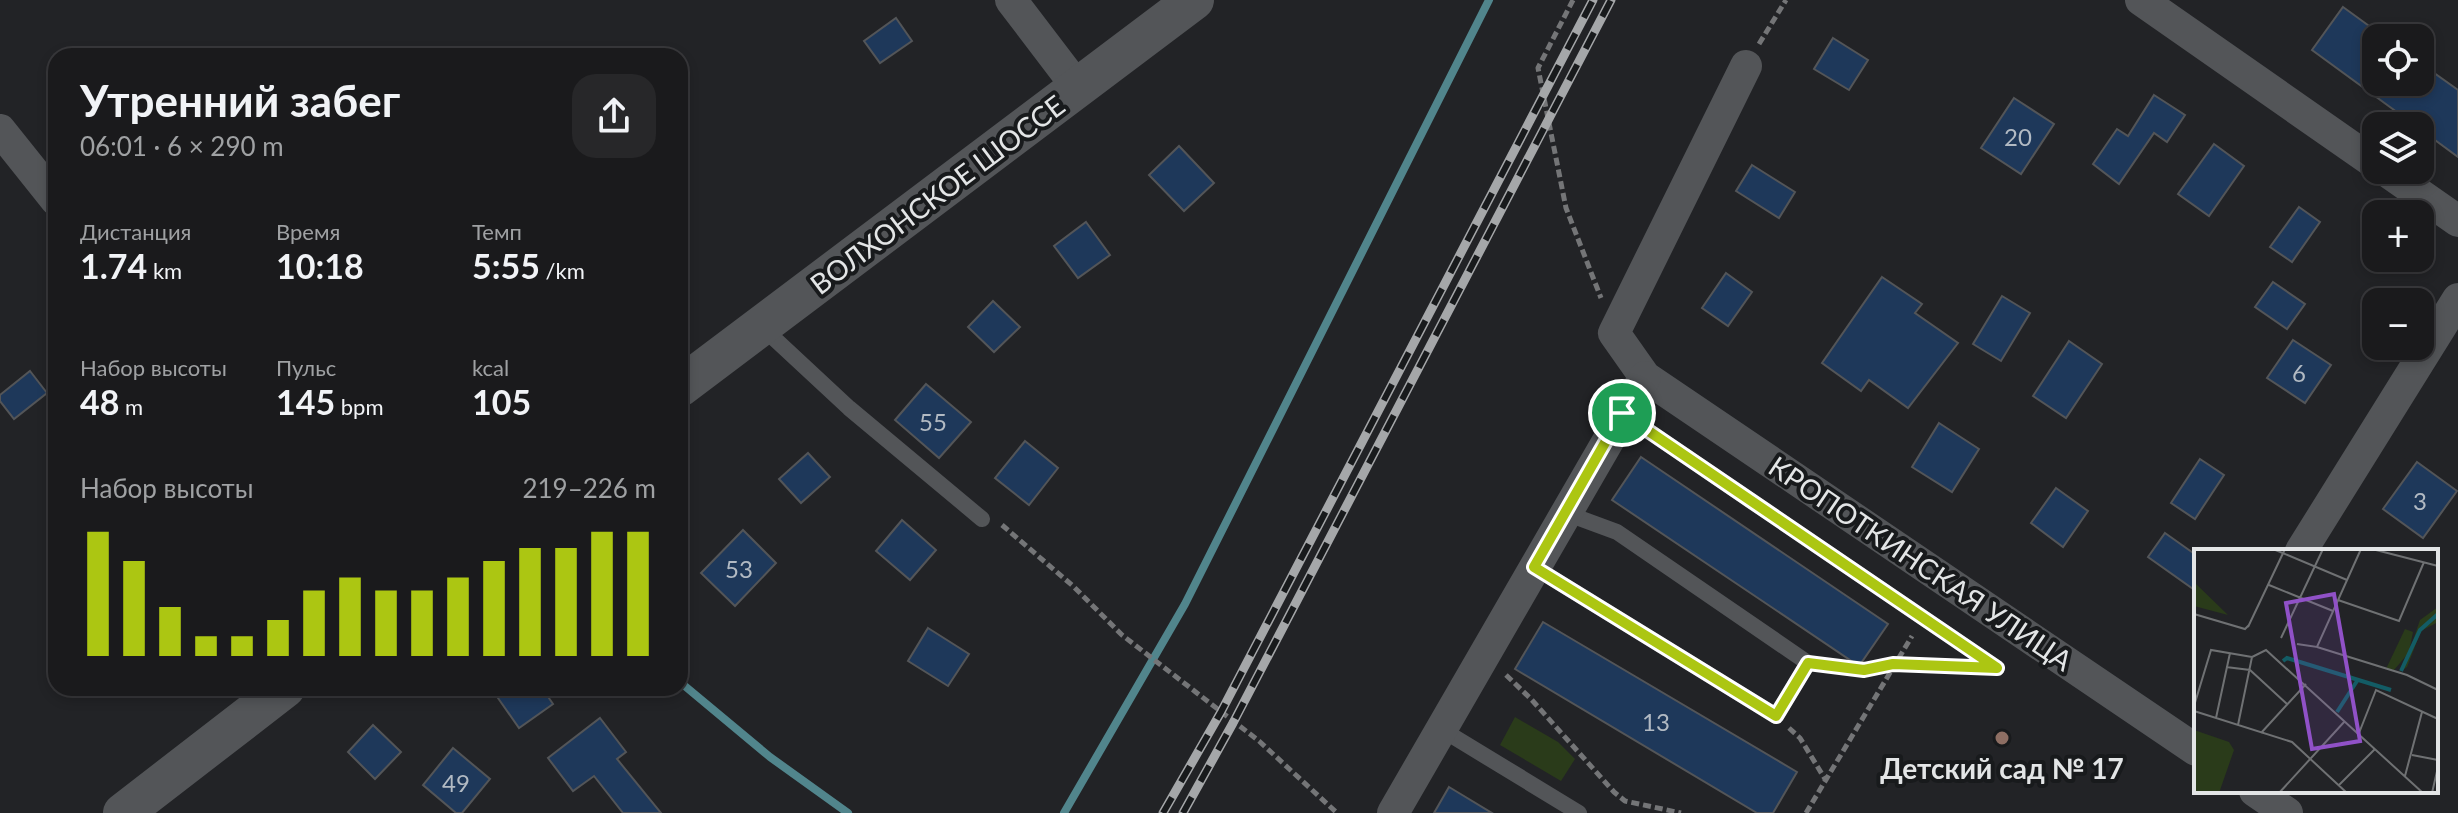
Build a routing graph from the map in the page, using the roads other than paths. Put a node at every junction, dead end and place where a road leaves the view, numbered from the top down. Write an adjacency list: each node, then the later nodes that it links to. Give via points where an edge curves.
1 (1011, 0): 5 (street)
2 (1194, 0): 5 (street, ВОЛХОНСКОЕ ШОССЕ)
3 (2141, 0): 7 (street)
4 (1746, 66): 13 (street, via 1614,333)
5 (1078, 88): 12 (street, ВОЛХОНСКОЕ ШОССЕ)
6 (0, 130): 9 (street)
7 (2362, 154)
8 (2405, 184): 10 (street)
9 (48, 190)
10 (2458, 221)
11 (2458, 299): 18 (street)
12 (760, 326): 14 (street, ВОЛХОНСКОЕ ШОССЕ); 17 (lane)
13 (1645, 377): 15 (street); 23 (street, КРОПОТКИНСКАЯ УЛИЦА)
14 (688, 381)
15 (1622, 413): 16 (street); 20 (lane)
16 (1567, 510): 19 (street); 19 (lane, via 1617,532 1808,663 1776,716)
17 (982, 519)
18 (2302, 549)
19 (1534, 567): 22 (street)
20 (1997, 668)
21 (275, 696): 25 (street)
22 (1441, 729): 26 (street); 27 (lane)
23 (2192, 737)
24 (2258, 793): 28 (street)
25 (124, 813)
26 (1393, 813)
27 (1579, 813)
28 (2287, 813)

